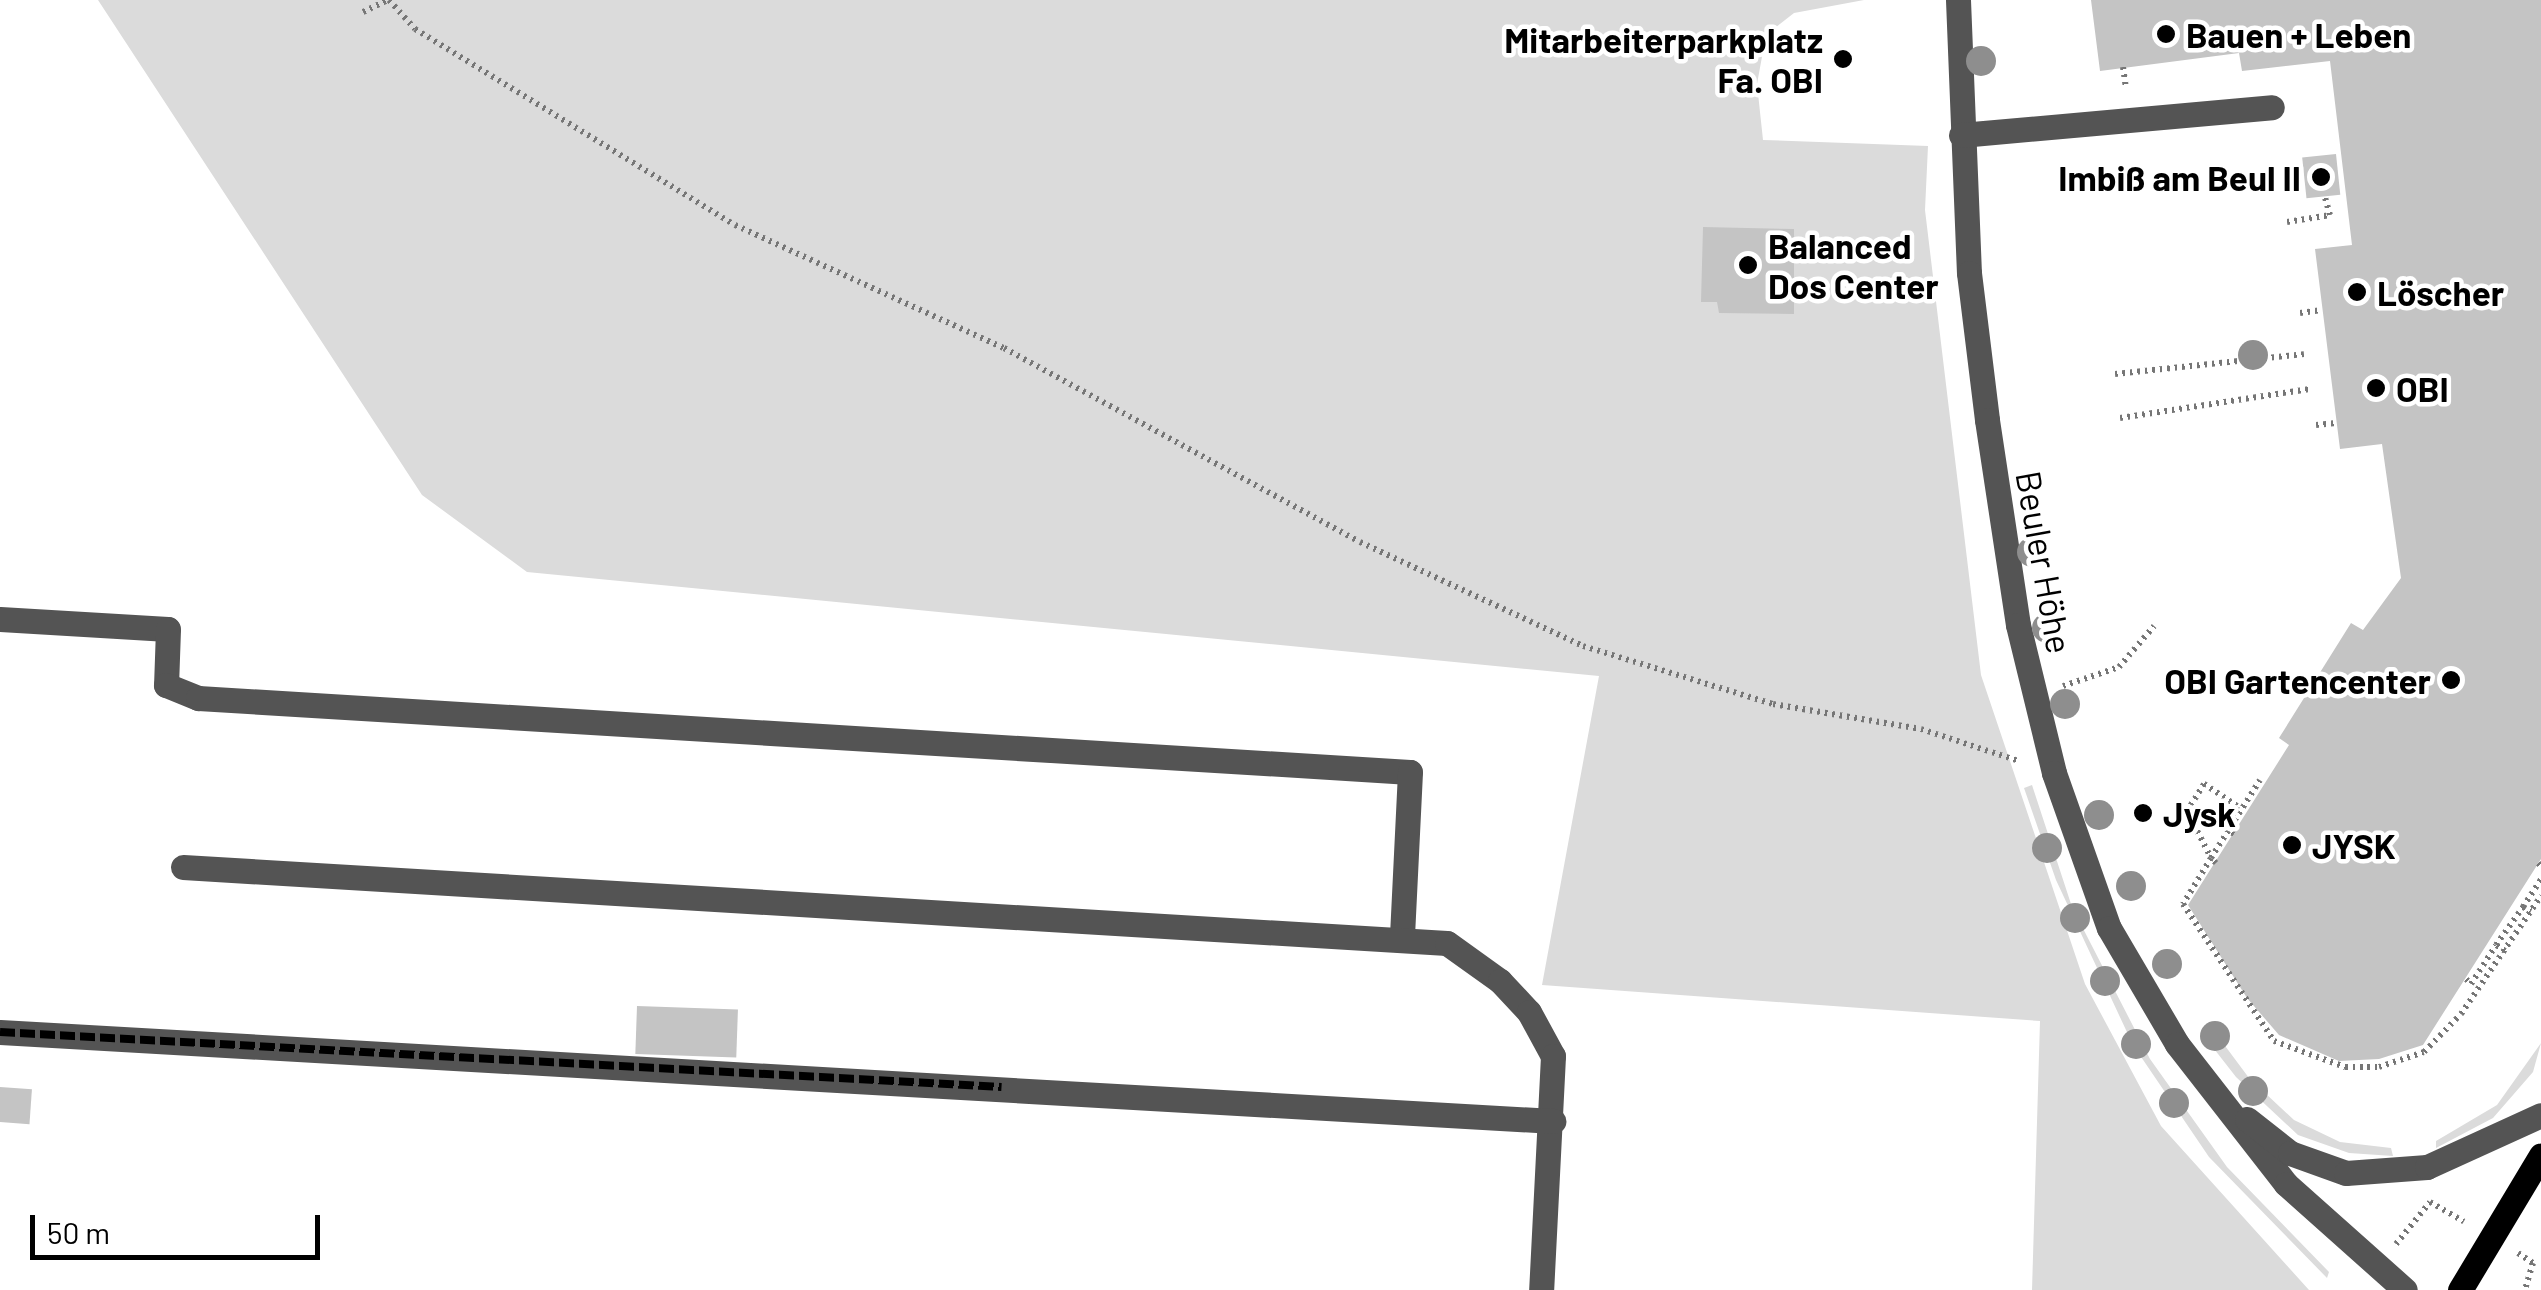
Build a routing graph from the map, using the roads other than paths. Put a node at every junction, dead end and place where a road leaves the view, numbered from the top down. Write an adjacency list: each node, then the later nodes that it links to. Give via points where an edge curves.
1 (1958, 0): 3 (street, Beuler Höhe)
2 (2272, 107): 3 (street)
3 (1961, 136): 8 (street, Beuler Höhe, via 1969,273 2006,560 2054,773 2109,928 2142,992)
4 (0, 619): 6 (street, via 168,628 166,685 198,698 1410,772)
5 (183, 867): 6 (street)
6 (1402, 938): 10 (street, via 1463,951 1529,1012 1553,1056)
7 (0, 1032): 10 (street)
8 (2215, 1094): 9 (street, Beuler Höhe, via 2290,1152 2346,1173 2427,1167); 13 (street, Beuler Höhe, via 2286,1184)
9 (2541, 1115)
10 (1553, 1121): 12 (street)
11 (2541, 1155): 14 (main road)
12 (1541, 1290)
13 (2406, 1290)
14 (2460, 1290)

